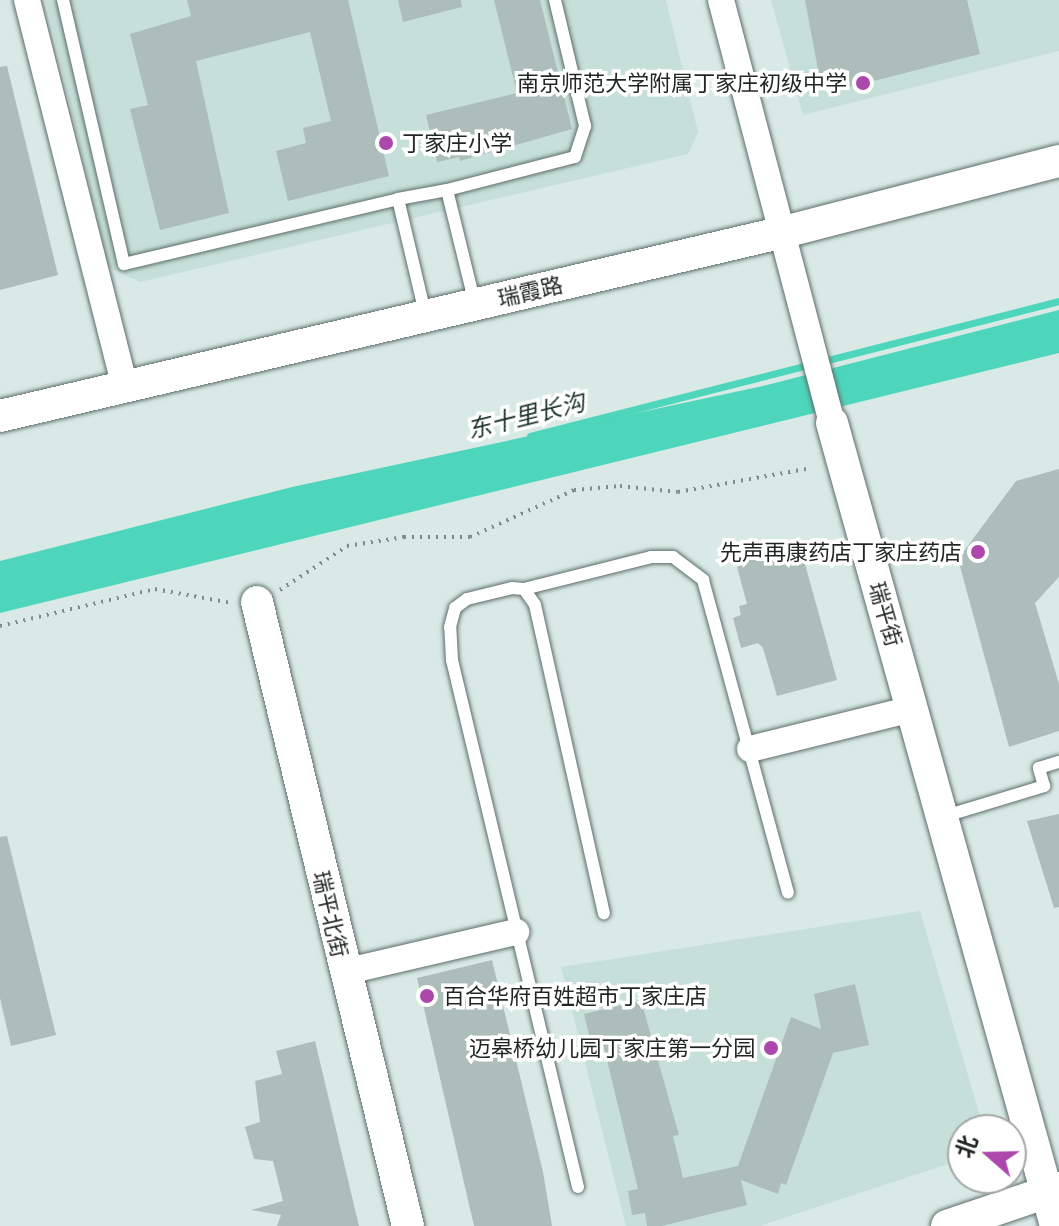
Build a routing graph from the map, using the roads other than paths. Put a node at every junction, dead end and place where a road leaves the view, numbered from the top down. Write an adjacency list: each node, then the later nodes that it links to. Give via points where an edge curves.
1 (27, 0): 11 (street)
2 (65, 0): 7 (lane, via 124,264)
3 (555, 0): 6 (lane, via 585,126 575,157)
4 (721, 0): 8 (street, 瑞平街)
5 (1059, 161): 8 (street, 瑞霞路)
6 (447, 190): 7 (lane); 9 (lane)
7 (398, 199): 10 (lane)
8 (784, 232): 9 (street, 瑞霞路); 13 (street, 瑞平街)
9 (475, 304): 10 (street, 瑞霞路)
10 (426, 316): 11 (street, 瑞霞路)
11 (125, 386): 12 (street, 瑞霞路)
12 (0, 416)
13 (832, 423): 16 (street, 瑞平街)
14 (524, 589): 17 (lane, via 651,557 673,557 690,567 703,580); 21 (lane, via 535,605); 22 (lane, via 467,599 455,608 450,627 452,660)
15 (257, 602): 23 (street, 瑞平北街)
16 (912, 709): 17 (street); 19 (street, 瑞平街)
17 (750, 749): 20 (lane)
18 (1059, 762): 19 (lane, via 1039,768 1044,786)
19 (942, 817): 25 (street, 瑞平街)
20 (788, 893)
21 (604, 913)
22 (516, 932): 23 (street); 24 (lane)
23 (344, 972): 26 (street, 瑞平北街)
24 (578, 1187)
25 (1053, 1190): 27 (street); 28 (street, 瑞平街)
26 (408, 1226)
27 (947, 1226)
28 (1056, 1226)

